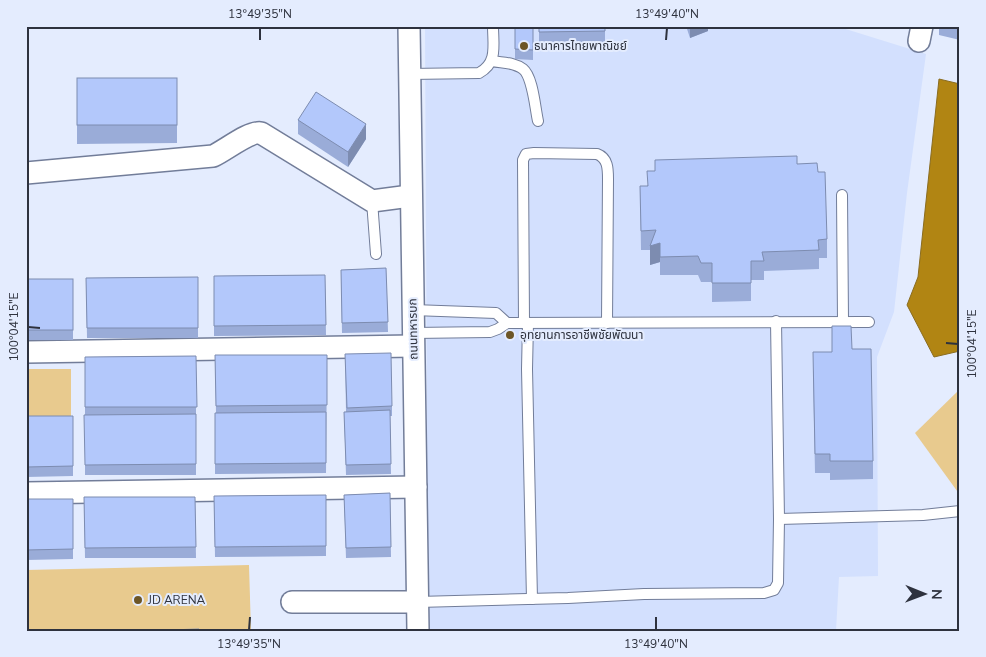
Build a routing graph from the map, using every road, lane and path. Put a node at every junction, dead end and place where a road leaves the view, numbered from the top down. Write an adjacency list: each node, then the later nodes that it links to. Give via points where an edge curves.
1 (409, 26): 4 (street, ถนนทหารบก)
2 (493, 26): 3 (lane)
3 (492, 61): 4 (lane, via 479,73); 5 (lane, via 514,64 523,69 529,77)
4 (409, 74): 8 (street, ถนนทหารบก)
5 (538, 121)
6 (26, 173): 9 (street, via 213,156 255,132)
7 (842, 195): 13 (lane)
8 (410, 196): 9 (street); 11 (street, ถนนทหารบก)
9 (372, 201): 10 (lane)
10 (376, 254)
11 (412, 310): 15 (lane, via 496,313); 18 (street, ถนนทหารบก)
12 (776, 321): 13 (lane); 17 (lane); 23 (lane)
13 (843, 321): 14 (lane)
14 (869, 322)
15 (507, 323): 16 (lane); 18 (lane, via 490,332)
16 (526, 323): 17 (lane); 17 (lane, via 523,160 526,154 534,153 597,154 605,160 608,168); 24 (lane)
17 (607, 323)
18 (413, 340): 19 (street); 20 (street, ถนนทหารบก)
19 (26, 352)
20 (416, 487): 21 (street); 26 (street, ถนนทหารบก)
21 (26, 492)
22 (960, 512): 23 (lane)
23 (779, 519): 24 (lane, via 778,583 774,590 764,593)
24 (532, 599): 26 (lane)
25 (292, 602): 26 (street)
26 (418, 602): 27 (street, ถนนทหารบก)
27 (418, 631)

